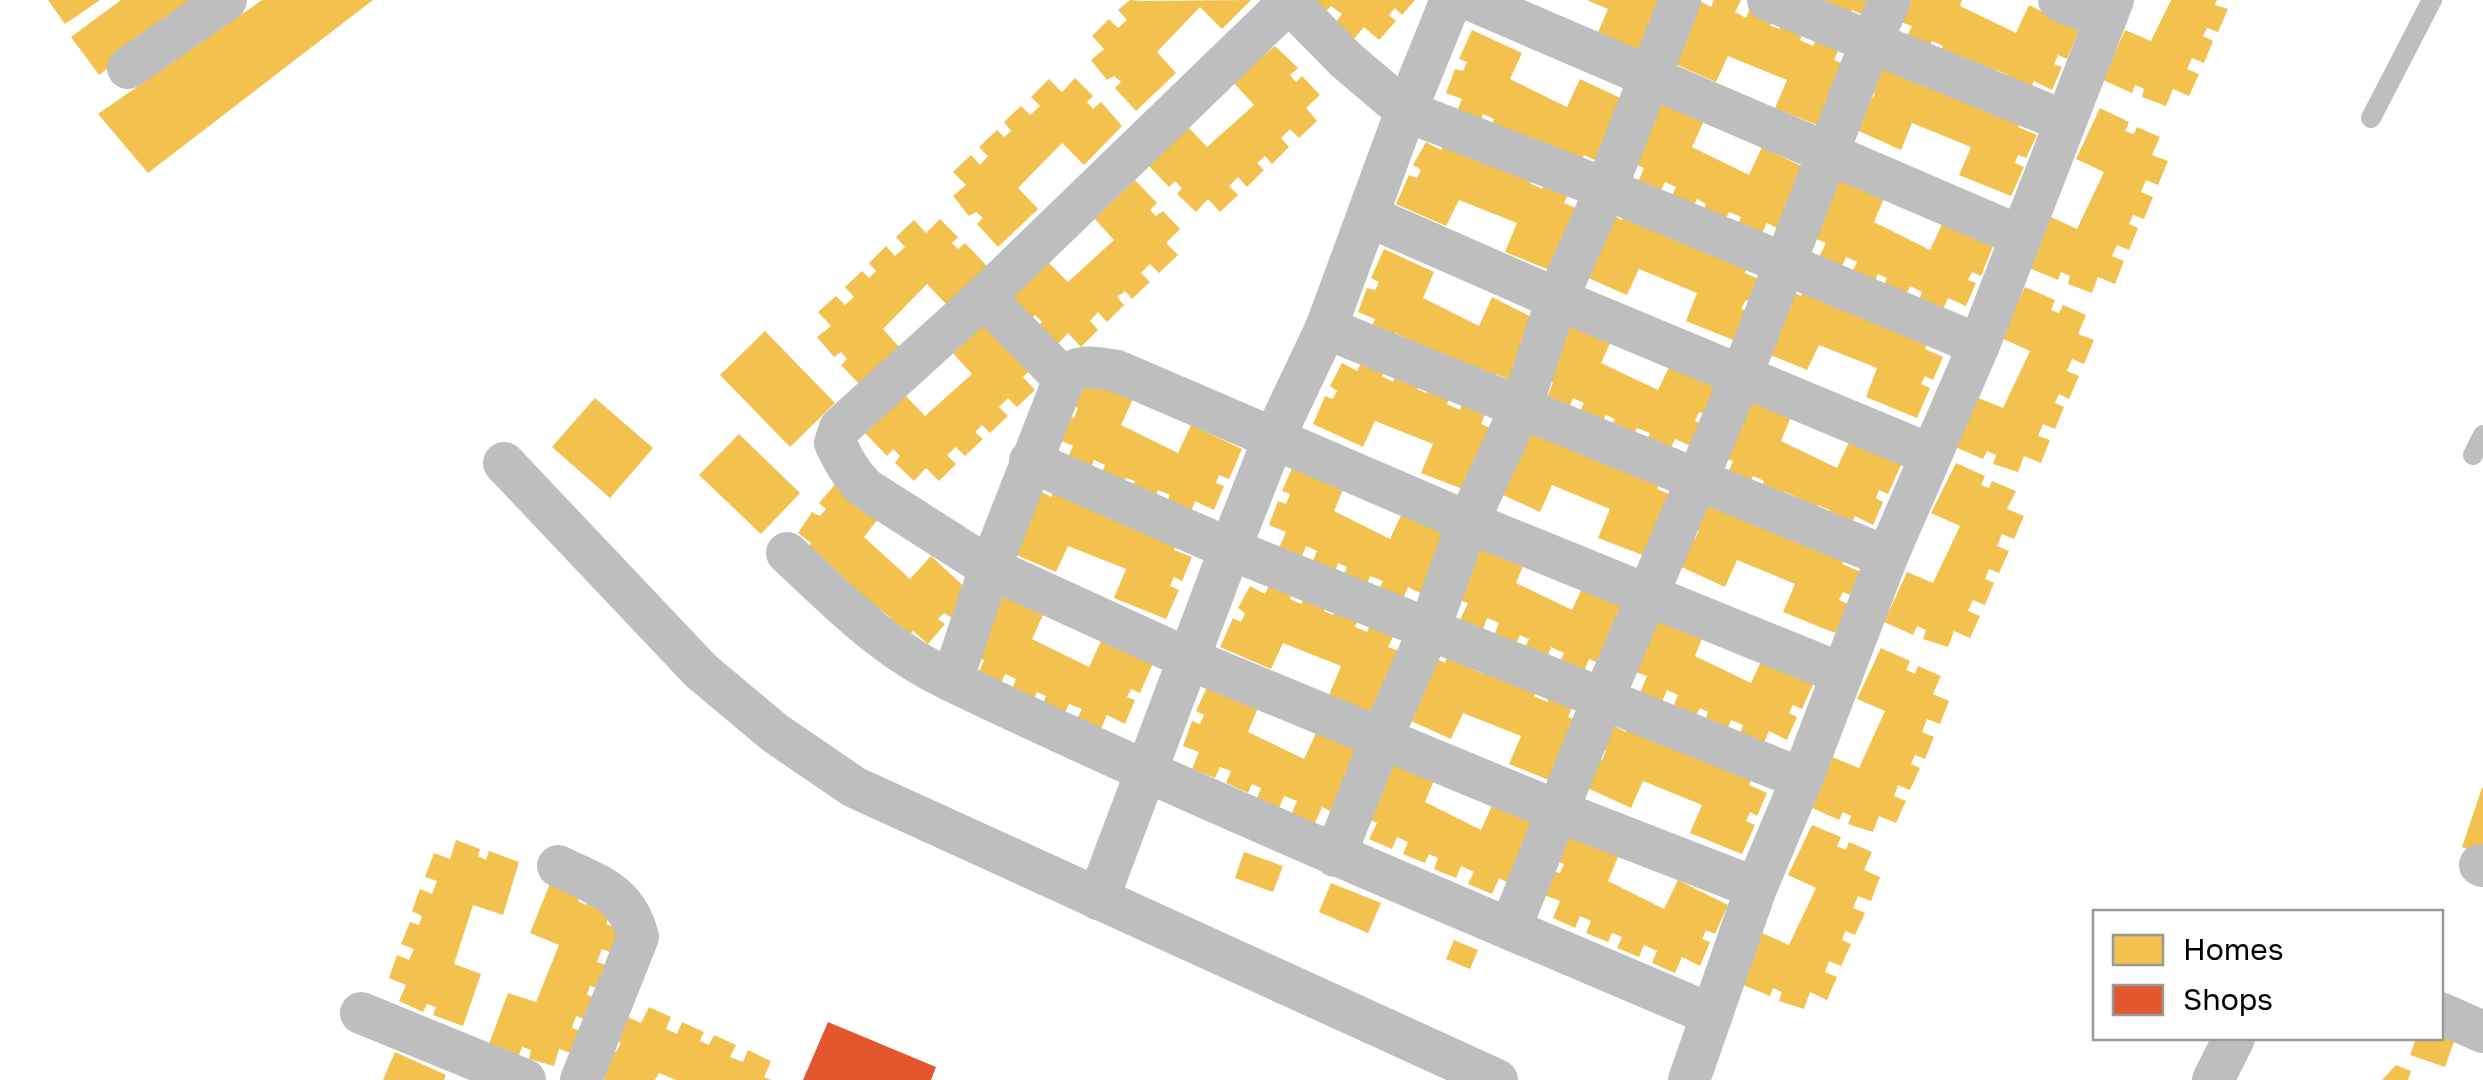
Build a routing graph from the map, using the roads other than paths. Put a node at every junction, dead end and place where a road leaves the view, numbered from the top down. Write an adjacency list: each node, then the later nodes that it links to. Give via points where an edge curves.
1 (226, 0): 12 (street)
2 (1451, 0): 14 (street)
3 (1471, 0): 13 (street)
4 (1680, 0): 13 (street)
5 (1768, 0): 11 (street)
6 (1890, 0): 11 (street)
7 (2059, 0): 10 (street)
8 (2432, 0): 15 (lane)
9 (1288, 1): 14 (street); 22 (street)
10 (2109, 10): 16 (street)
11 (1871, 42): 16 (street); 17 (street)
12 (128, 68)
13 (1650, 77): 17 (street); 18 (street)
14 (1406, 110): 18 (street); 19 (street)
15 (2371, 118)
16 (2064, 121): 20 (street)
17 (1827, 153): 20 (street); 21 (street)
18 (1606, 189): 21 (street); 23 (street)
19 (1368, 216): 23 (street); 24 (street)
20 (2020, 236): 25 (street)
21 (1783, 263): 25 (street); 26 (street)
22 (984, 297): 27 (street); 40 (street, via 840,428 835,443 866,489)
23 (1557, 300): 26 (street); 28 (street)
24 (1326, 328): 28 (street); 30 (street)
25 (1979, 345): 31 (street)
26 (1741, 377): 31 (street); 35 (street)
27 (1064, 378): 30 (street, via 1082,367 1117,370); 33 (street)
28 (1522, 406): 35 (street); 36 (street)
29 (2483, 435): 32 (lane)
30 (1273, 440): 36 (street); 37 (street)
31 (1931, 455): 39 (street)
32 (2473, 456)
33 (1030, 461): 37 (street); 40 (street)
34 (504, 464): 54 (street, via 701,671 774,734 854,787)
35 (1699, 479): 39 (street); 41 (street)
36 (1468, 522): 41 (street); 42 (street)
37 (1230, 548): 42 (street); 43 (street)
38 (787, 552): 45 (street, via 882,641)
39 (1887, 557): 44 (street)
40 (990, 568): 43 (street); 45 (street)
41 (1649, 596): 44 (street); 46 (street)
42 (1429, 630): 46 (street); 47 (street)
43 (1189, 659): 47 (street); 48 (street)
44 (1842, 674): 49 (street)
45 (952, 681): 48 (street)
46 (1603, 698): 49 (street); 50 (street)
47 (1382, 737): 50 (street); 51 (street)
48 (1145, 772): 51 (street); 54 (street)
49 (1802, 779): 53 (street)
50 (1560, 812): 53 (street); 55 (street)
51 (1335, 856): 55 (street)
52 (558, 866): 62 (street, via 611,892 634,918 638,937)
53 (1756, 888): 58 (street)
54 (1098, 898): 63 (street)
55 (1510, 929): 58 (street)
56 (361, 1013): 61 (street)
57 (2443, 1014): 59 (street)
58 (1712, 1015): 64 (street)
59 (2483, 1032)
60 (2233, 1040): 65 (street)
61 (526, 1080)
62 (581, 1080)
63 (1497, 1080)
64 (1689, 1080)
65 (2213, 1080)

